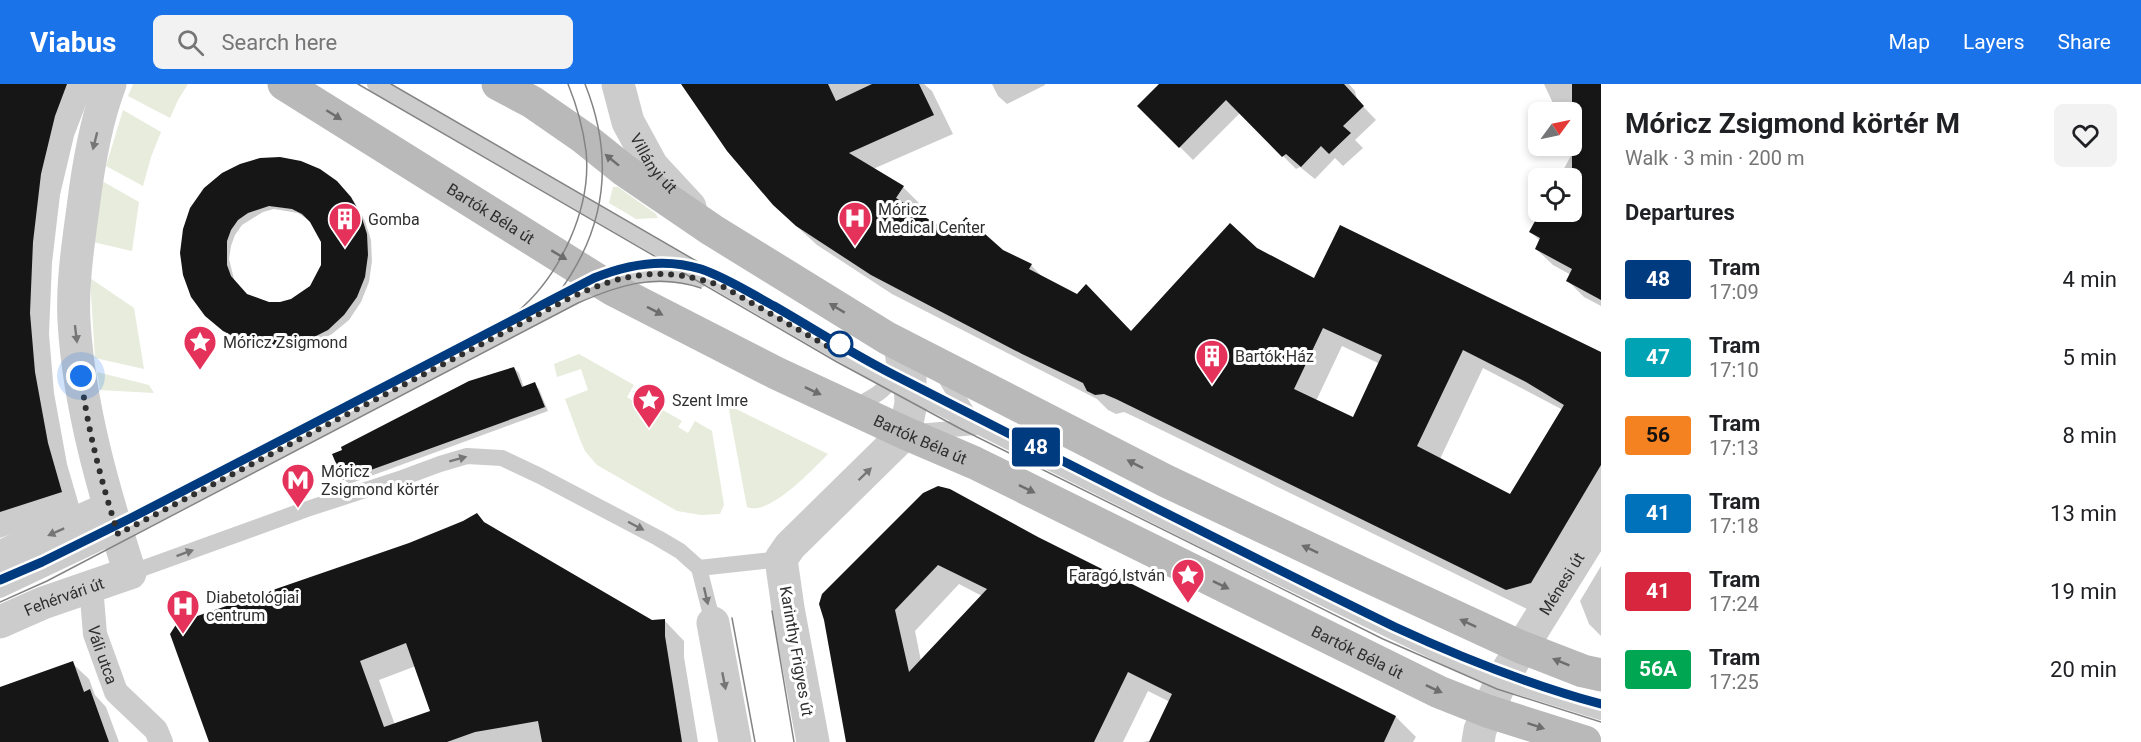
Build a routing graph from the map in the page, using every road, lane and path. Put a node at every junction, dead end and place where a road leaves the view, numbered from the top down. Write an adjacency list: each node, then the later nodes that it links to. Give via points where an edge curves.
1 (110, 84): 16 (street, one-way to 16, via 85,186 74,320 83,394)
2 (284, 84): 7 (main road, Bartók Béla út, one-way to 7)
3 (375, 84): 8 (lane, Bartók Béla út)
4 (498, 84): 6 (main road, one-way to 4, via 532,102)
5 (618, 84): 6 (street, Villányi út, via 628,122 652,166)
6 (712, 230): 9 (main road, one-way to 6)
7 (603, 284): 8 (lane, via 642,274 671,274); 12 (main road, Bartók Béla út, one-way to 12); 16 (lane)
8 (722, 286): 11 (lane, Bartók Béla út)
9 (895, 342): 10 (main road); 11 (street, via 910,368)
10 (937, 364): 13 (lane); 25 (main road, one-way to 10, via 1166,481)
11 (900, 388): 12 (lane); 13 (lane, Bartók Béla út); 14 (street)
12 (851, 409): 14 (main road, Bartók Béla út)
13 (976, 427): 14 (lane); 27 (lane, Bartók Béla út)
14 (905, 433): 18 (street, one-way to 14); 28 (main road, Bartók Béla út, one-way to 28, via 975,463 1439,692)
15 (1601, 520): 25 (street, Ménesi út)
16 (113, 521): 17 (street, one-way to 17); 20 (street); 22 (lane)
17 (0, 557)
18 (781, 559): 19 (lane); 32 (street, Karinthy Frigyes út)
19 (699, 568): 20 (lane, one-way to 19, via 467,456 502,459 540,476 658,538); 24 (lane, one-way to 24)
20 (130, 573): 21 (street, Fehérvári út)
21 (91, 586): 23 (street, Fehérvári út); 30 (street, Váli utca, via 96,634 116,693 156,730)
22 (0, 590)
23 (0, 622)
24 (712, 623): 31 (street, one-way to 31)
25 (1521, 646): 26 (main road, one-way to 25); 27 (street, Ménesi út)
26 (1601, 675)
27 (1501, 681): 28 (street, Ménesi út); 29 (lane, Bartók Béla út)
28 (1487, 711): 33 (street, Ménesi út); 34 (main road, Bartók Béla út, one-way to 34)
29 (1601, 712)
30 (160, 742)
31 (735, 742)
32 (813, 742)
33 (1478, 742)
34 (1585, 742)

